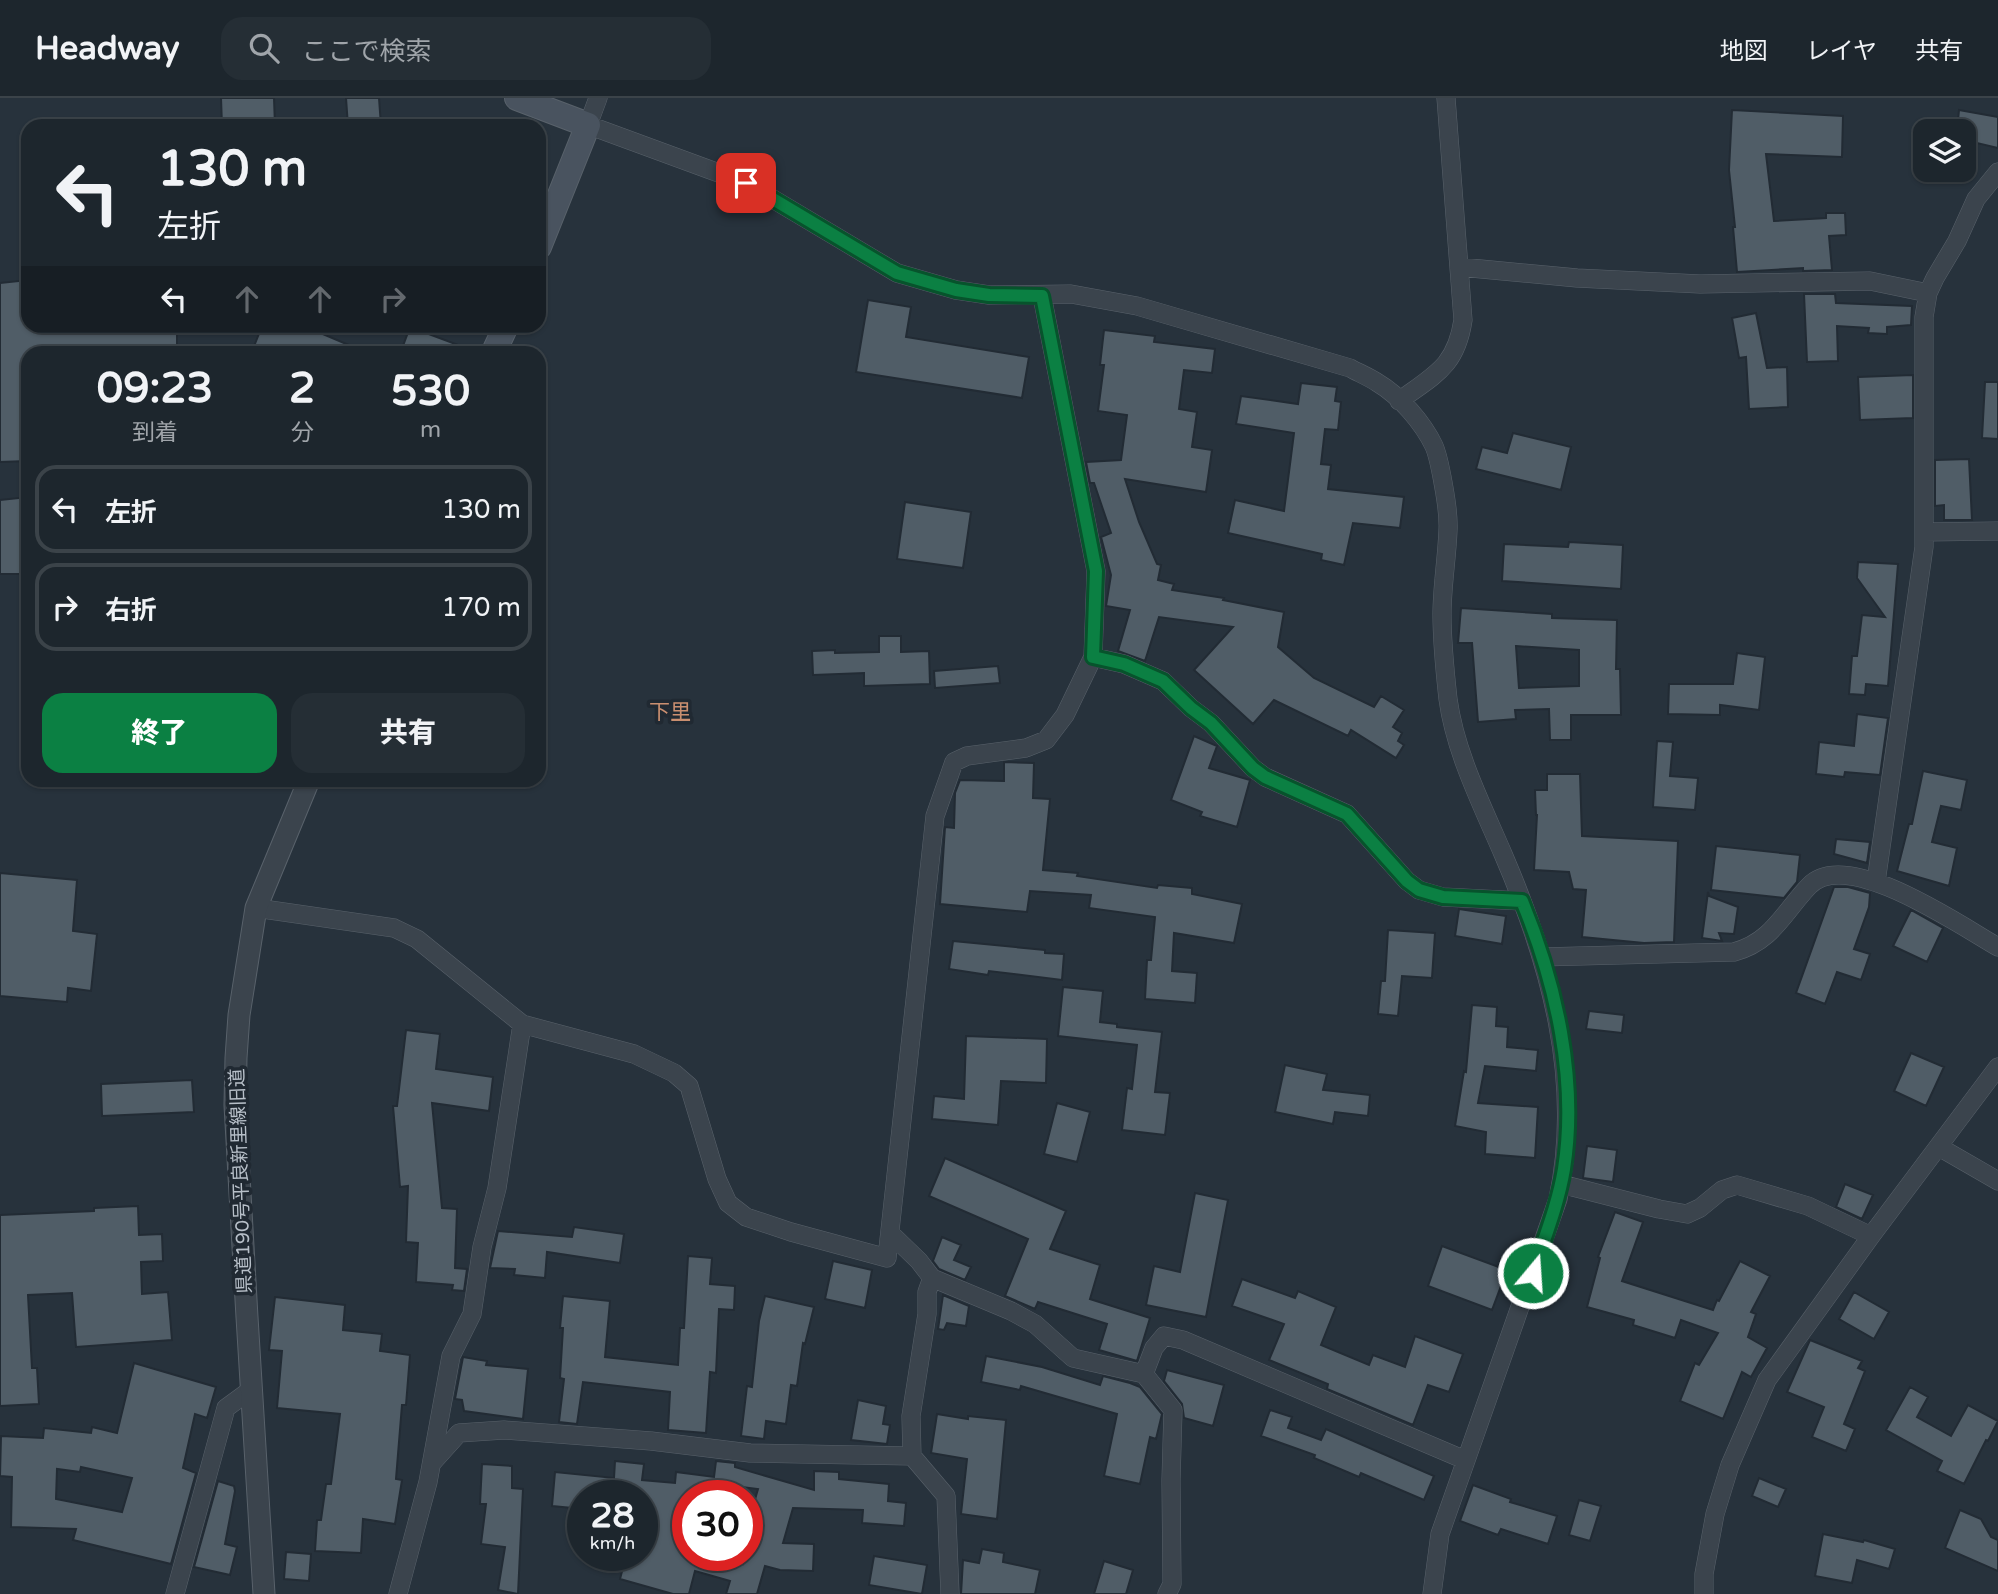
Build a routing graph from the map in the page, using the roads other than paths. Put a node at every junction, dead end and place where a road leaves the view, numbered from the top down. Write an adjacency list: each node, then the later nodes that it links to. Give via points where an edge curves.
1 (517, 98): 4 (main road)
2 (598, 98): 4 (street)
3 (1446, 98): 7 (street)
4 (588, 125): 6 (main road); 9 (street, via 746,183 897,273 956,290)
5 (1998, 172): 8 (street, via 1976,199)
6 (546, 230)
7 (1460, 267): 8 (street, via 1700,284 1870,281); 10 (street, via 1460,341 1449,362)
8 (1928, 293): 12 (street, via 1924,317)
9 (1042, 296): 10 (street, via 1071,294 1115,302 1224,330 1350,368 1380,383); 13 (street, via 1096,571)
10 (1399, 401): 16 (street, via 1434,447 1446,502 1442,615 1453,724)
11 (1998, 531): 12 (street)
12 (1924, 532): 15 (street)
13 (1093, 657): 16 (street, via 1163,681 1265,777 1347,814 1419,890 1443,897); 25 (street, via 1065,715 1046,740 1026,748 967,755 954,762 948,775 934,816)
14 (306, 787): 17 (street, 県道190号平良新里線旧道)
15 (1876, 882): 18 (street); 19 (street, via 1828,875 1811,883 1768,935 1734,952)
16 (1522, 901): 19 (street)
17 (256, 908): 20 (street, via 394,928 417,939); 29 (street, 県道190号平良新里線旧道, via 239,1015 235,1105)
18 (1998, 947)
19 (1541, 957): 24 (street, via 1556,1013 1567,1090)
20 (522, 1024): 25 (street, via 634,1054 674,1073 689,1086 728,1203 746,1217 887,1258); 32 (street, via 472,1314 451,1356)
21 (1998, 1067): 22 (street)
22 (1939, 1147): 23 (street); 26 (street)
23 (1998, 1181)
24 (1561, 1184): 26 (street, via 1687,1214 1722,1189 1737,1185 1808,1206); 31 (street)
25 (890, 1233): 27 (street)
26 (1871, 1236): 39 (street, via 1786,1352 1753,1409 1715,1514)
27 (932, 1278): 28 (street, via 1035,1324 1073,1358); 30 (street, via 911,1416)
28 (1144, 1374): 31 (street, via 1164,1336 1183,1340); 37 (street, via 1173,1410 1172,1584)
29 (252, 1389): 33 (street, via 226,1408); 34 (street, 県道190号平良新里線旧道)
30 (912, 1456): 32 (street, via 750,1453 504,1430 459,1433); 36 (street, via 946,1496)
31 (1465, 1460): 38 (street, via 1440,1534)
32 (432, 1463): 35 (street)
33 (174, 1594)
34 (264, 1594)
35 (398, 1594)
36 (950, 1594)
37 (1167, 1594)
38 (1432, 1594)
39 (1704, 1594)

